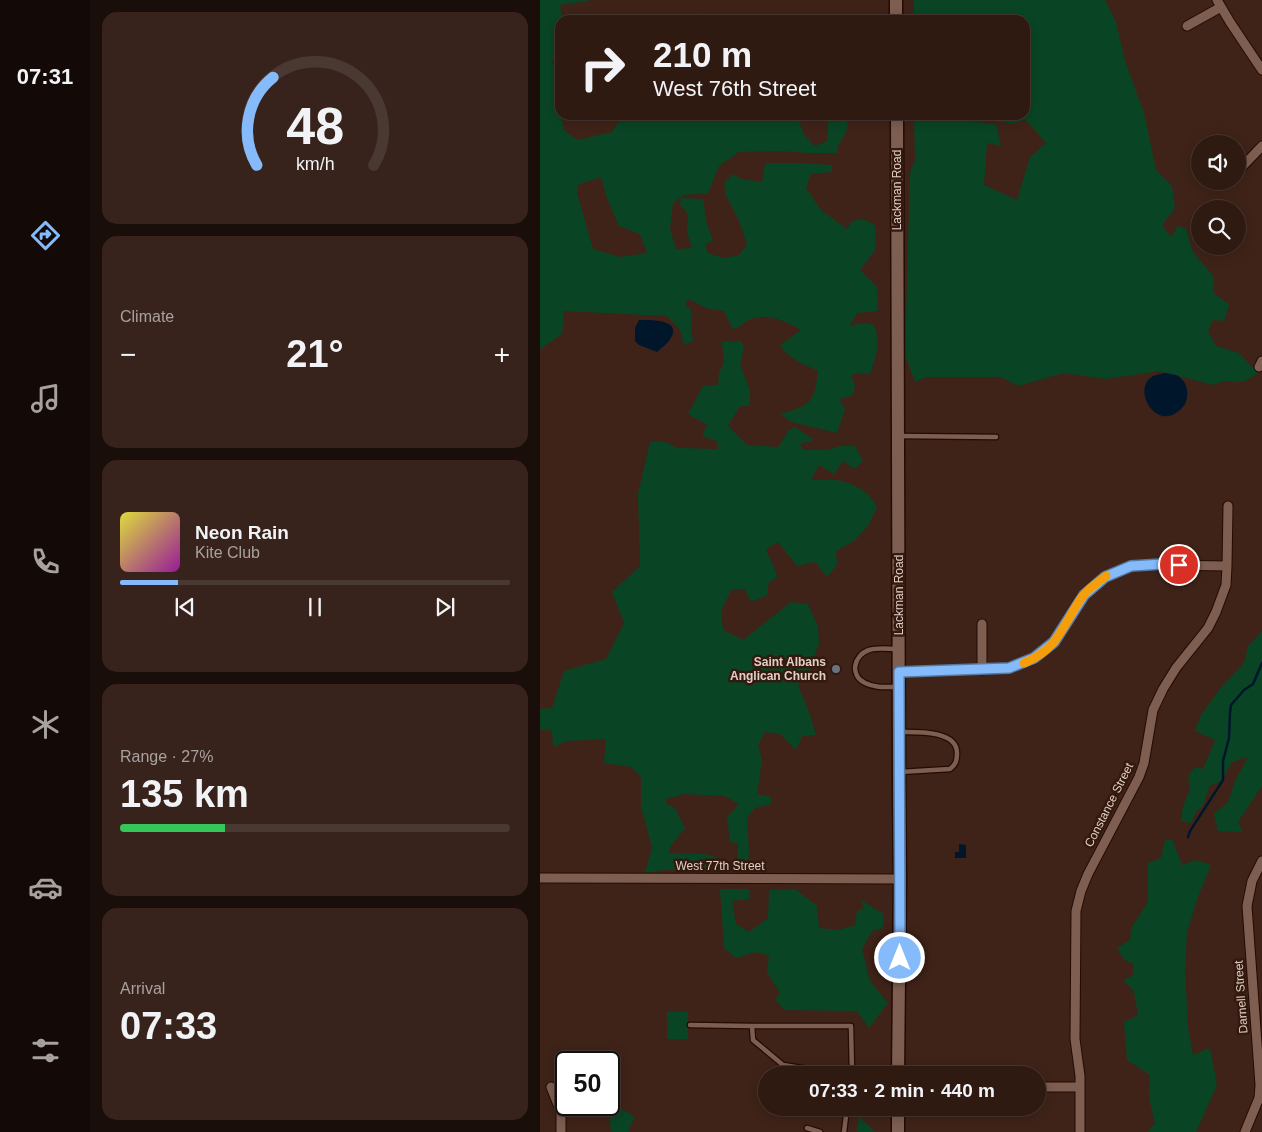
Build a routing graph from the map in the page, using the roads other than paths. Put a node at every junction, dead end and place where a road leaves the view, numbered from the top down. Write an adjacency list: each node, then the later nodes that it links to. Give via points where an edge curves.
1 (896, 0): 3 (main road)
2 (1219, 4): 4 (street); 5 (street)
3 (896, 15)
4 (1187, 26)
5 (1262, 70)
6 (897, 120): 9 (main road, Lackman Road)
7 (1262, 146): 8 (street)
8 (1246, 163)
9 (898, 436): 10 (lane); 14 (main road, Lackman Road)
10 (996, 437)
11 (1228, 506): 12 (street, Constance Street)
12 (1227, 566): 15 (street, via 1131,566 1105,577 1084,595 1054,642 1034,658 1009,668); 30 (street, Constance Street, via 1226,585 1216,612 1163,689 1153,710 1139,777 1081,891 1076,911 1074,1039)
13 (982, 624): 15 (street)
14 (899, 649): 16 (main road, Lackman Road); 17 (lane, via 868,651 854,668 859,679 868,685)
15 (982, 670): 16 (street)
16 (899, 672): 17 (main road, Lackman Road)
17 (899, 687): 18 (main road, Lackman Road)
18 (899, 732): 19 (main road, Lackman Road); 19 (lane, via 944,736 954,742 957,749 956,765 950,769)
19 (899, 772): 22 (main road, Lackman Road)
20 (1262, 861): 39 (street, Darnell Street, via 1252,880 1247,906 1260,1085 1259,1098)
21 (540, 878): 22 (street, West 77th Street)
22 (900, 878): 27 (main road, Lackman Road)
23 (690, 1025): 24 (lane)
24 (752, 1026): 25 (lane, via 754,1040 783,1065); 26 (lane, via 851,1026)
25 (789, 1066)
26 (852, 1066)
27 (898, 1066)
28 (551, 1087): 34 (street, via 561,1112)
29 (1046, 1087): 30 (street)
30 (1080, 1087): 38 (street, Constance Street)
31 (847, 1116): 36 (lane)
32 (898, 1116): 37 (main road)
33 (807, 1128): 35 (lane)
34 (561, 1132)
35 (820, 1132)
36 (844, 1132)
37 (898, 1132)
38 (1080, 1132)
39 (1245, 1132)

